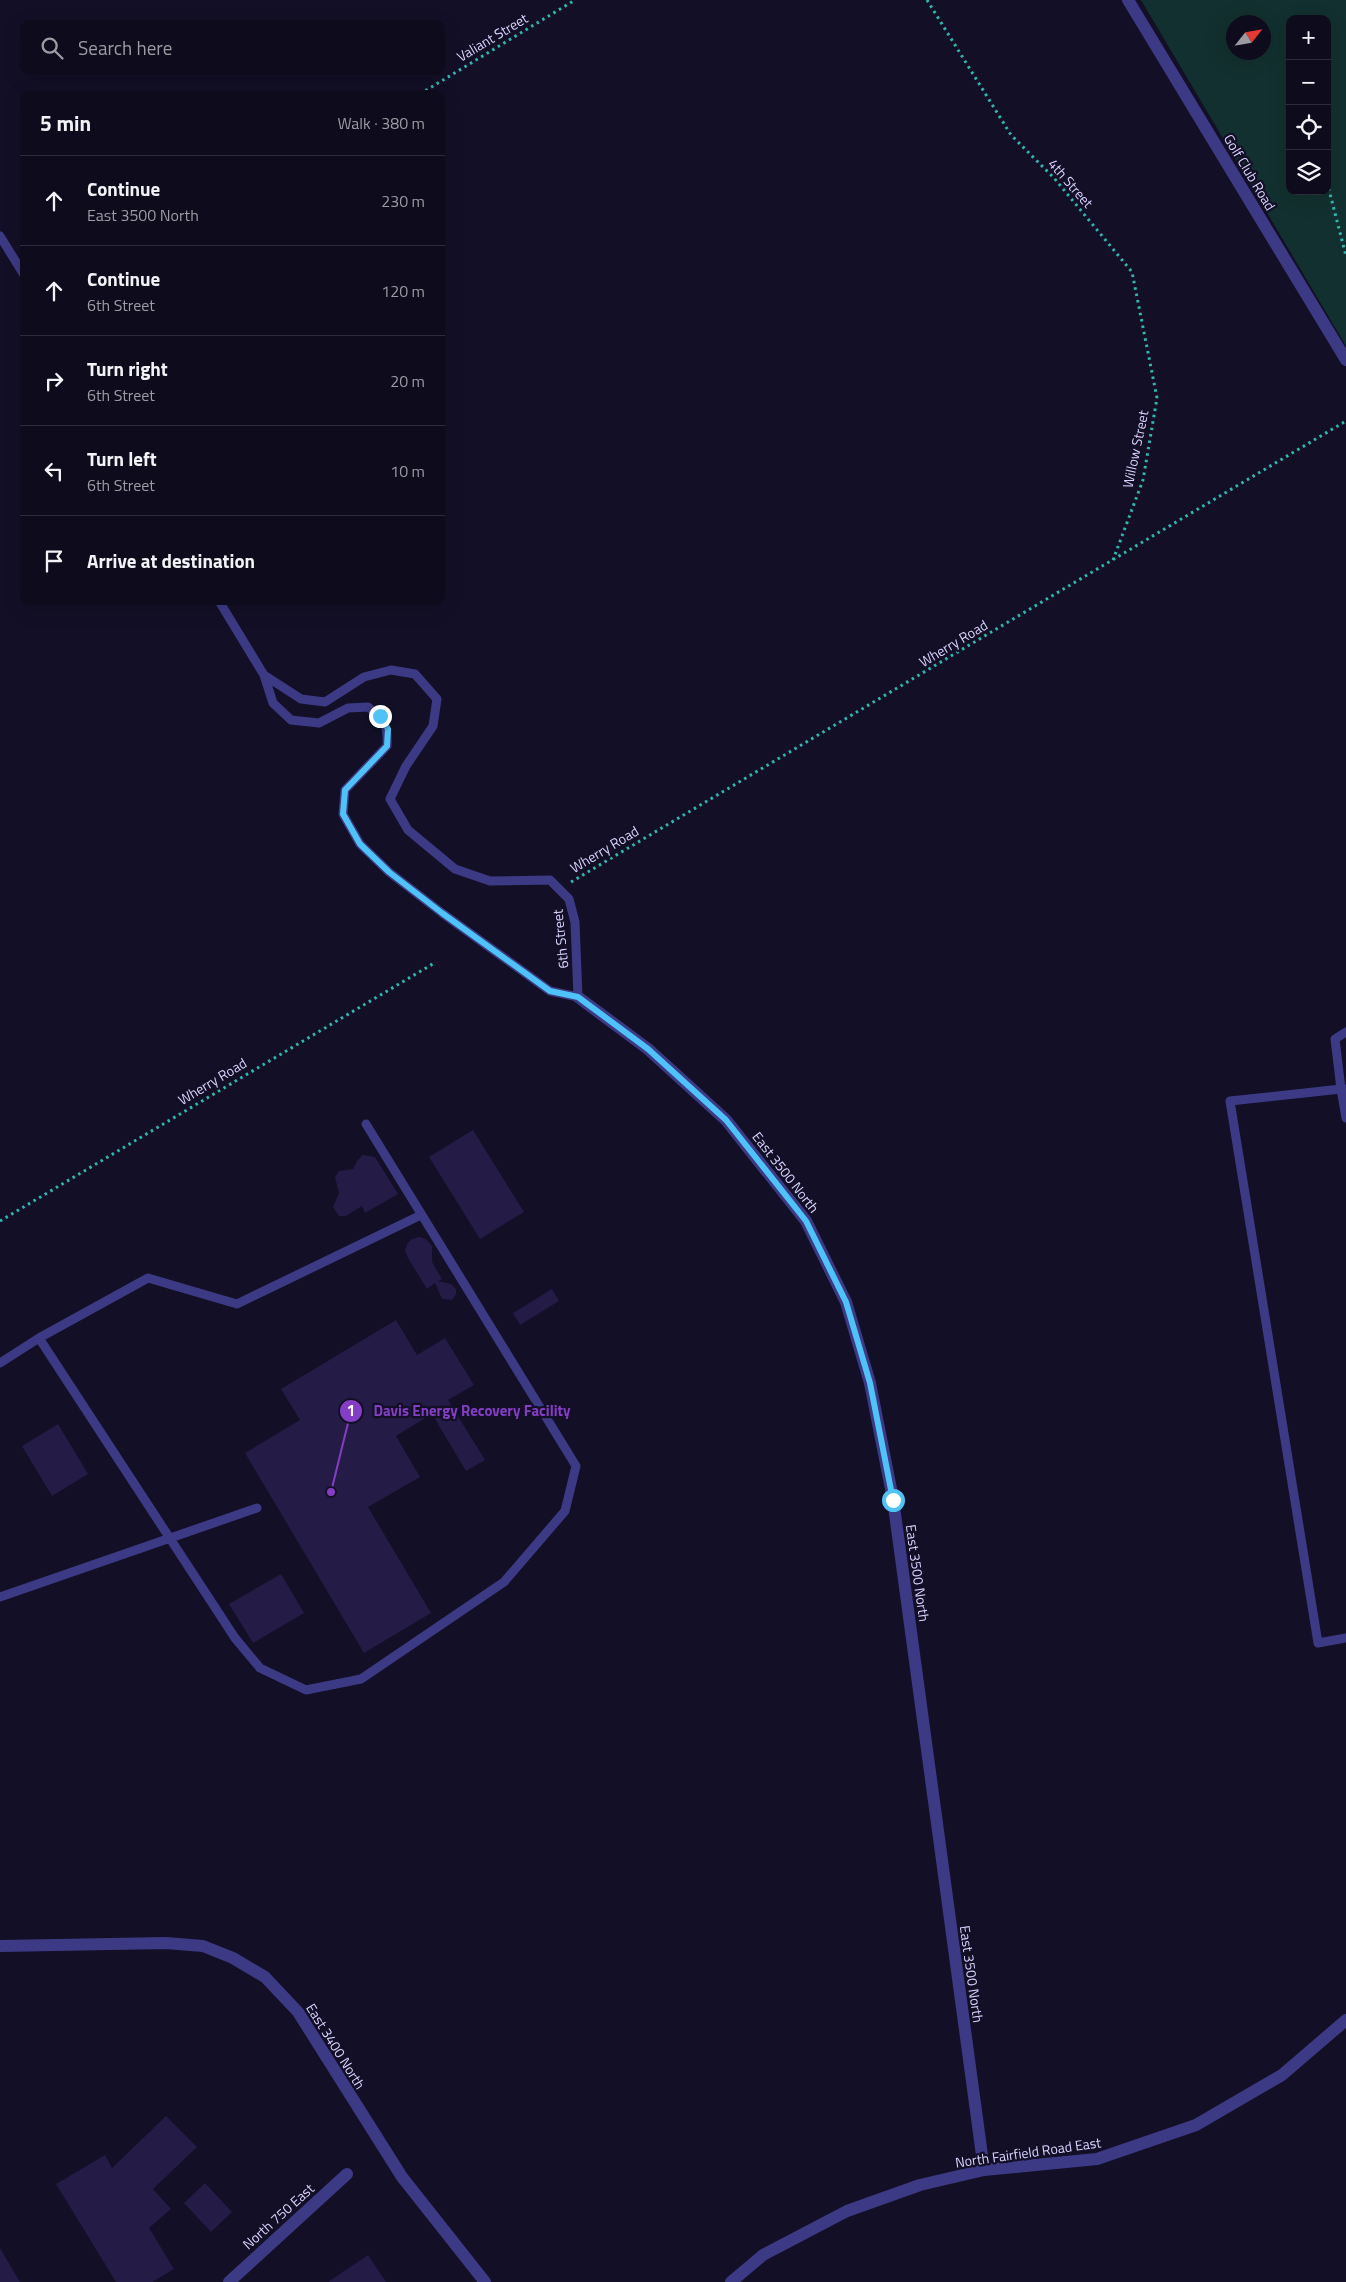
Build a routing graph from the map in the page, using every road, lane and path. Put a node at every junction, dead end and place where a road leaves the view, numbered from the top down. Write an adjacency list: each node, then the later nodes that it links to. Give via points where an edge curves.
1 (575, 0): 4 (path, Valiant Street)
2 (927, 0): 10 (path, 4th Street, via 1011,135 1054,178 1132,272)
3 (1128, 0): 9 (street, Golf Club Road)
4 (427, 90)
5 (1330, 195): 7 (path)
6 (0, 236): 8 (lane)
7 (1346, 256)
8 (20, 268)
9 (1346, 360)
10 (1157, 398): 12 (path, Willow Street, via 1143,480)
11 (1346, 421): 12 (path, Wherry Road)
12 (1112, 562): 15 (path, Wherry Road)
13 (221, 605): 14 (lane, 6th Street)
14 (264, 675): 17 (lane, 6th Street, via 272,703 291,720 319,723 348,708 368,707 380,716 388,729 387,746 345,790 343,814 360,844 389,872 550,991); 17 (lane, 6th Street, via 301,699 325,702 364,677 391,670 415,674 436,699 433,726 406,766 390,799 408,830 455,868 490,881 550,880 569,899 575,922)
15 (570, 882)
16 (436, 962): 23 (path, Wherry Road)
17 (578, 997): 32 (street, East 3500 North, via 648,1049 726,1120 806,1221 846,1302 870,1383 893,1500)
18 (1346, 1032): 19 (lane, via 1335,1038)
19 (1344, 1089): 20 (lane); 29 (lane, via 1230,1101 1318,1643)
20 (1346, 1118)
21 (366, 1124): 22 (lane)
22 (421, 1215): 24 (lane, via 237,1304 148,1278); 27 (lane, via 576,1466 565,1511 504,1582 361,1679 306,1690 260,1668 235,1638)
23 (0, 1220)
24 (40, 1338): 25 (lane); 27 (lane)
25 (0, 1363)
26 (257, 1508): 27 (lane)
27 (171, 1540): 28 (lane)
28 (0, 1597)
29 (1346, 1638)
30 (0, 1946): 35 (street, East 3400 North, via 166,1942 203,1946 233,1958 265,1977 298,2012 402,2177)
31 (1346, 2020): 32 (street, North Fairfield Road East, via 1282,2075 1196,2125 1098,2159)
32 (984, 2170): 36 (street, North Fairfield Road East, via 920,2185 847,2211 763,2255)
33 (347, 2174): 34 (street, North 750 East)
34 (229, 2282)
35 (485, 2282)
36 (731, 2282)

